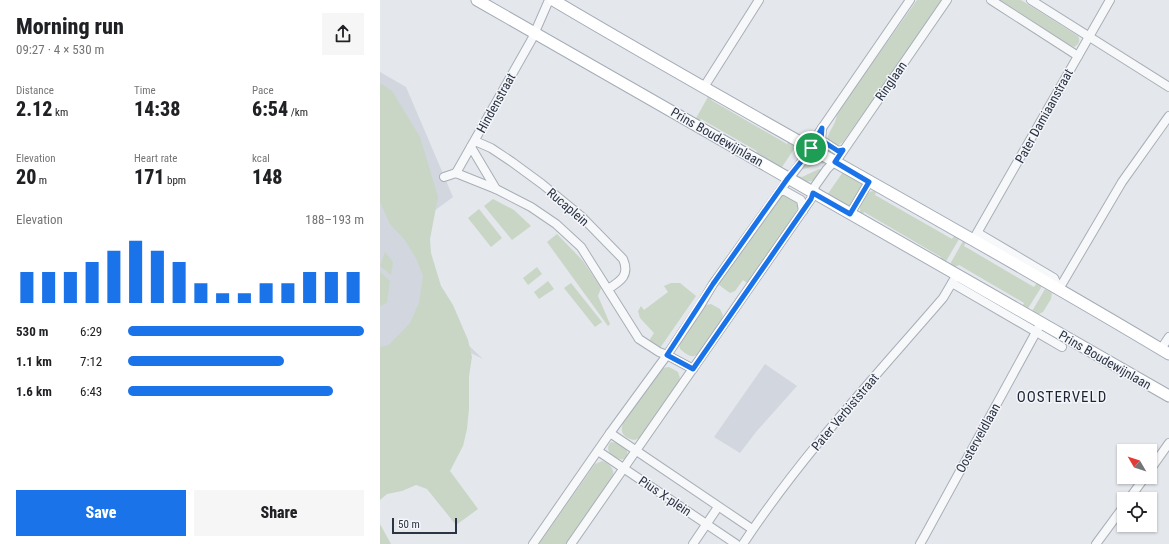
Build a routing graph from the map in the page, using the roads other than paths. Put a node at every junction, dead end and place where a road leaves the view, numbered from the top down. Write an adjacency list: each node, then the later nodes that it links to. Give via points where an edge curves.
1 (477, 0): 10 (main road, Prins Boudewijnlaan)
2 (549, 0): 10 (street, Hindenstraat)
3 (553, 0): 13 (main road)
4 (759, 0): 13 (street)
5 (910, 0): 16 (street)
6 (948, 0): 19 (street, Ringlaan)
7 (991, 0): 12 (street)
8 (1031, 0): 11 (street)
9 (1110, 0): 11 (street, Pater Damiaanstraat)
10 (535, 32): 17 (street, Hindenstraat); 23 (main road, Prins Boudewijnlaan)
11 (1089, 36): 12 (street, Pater Damiaanstraat); 14 (street)
12 (1078, 56): 30 (street, Pater Damiaanstraat)
13 (704, 87): 18 (main road)
14 (1169, 87)
15 (1169, 116): 33 (street, via 1122,182)
16 (822, 128): 18 (street); 19 (street, via 821,140 838,151)
17 (473, 144): 21 (street, Hindenstraat); 25 (street); 32 (street, Rucaplein, via 491,148 582,216 626,266 623,277)
18 (811, 148): 20 (main road); 23 (street)
19 (843, 150): 20 (street, Ringlaan)
20 (835, 162): 24 (main road); 27 (street, Ringlaan, via 814,186)
21 (456, 173): 22 (street); 25 (street, Rucaplein)
22 (444, 177)
23 (788, 178): 26 (street); 27 (main road, Prins Boudewijnlaan)
24 (869, 182): 29 (street); 30 (main road)
25 (496, 189): 32 (street, Rucaplein, via 531,208 567,233 580,247)
26 (780, 191): 28 (street, via 801,200); 38 (street, via 710,288)
27 (813, 193): 28 (street, Ringlaan); 29 (main road, Prins Boudewijnlaan)
28 (803, 210): 39 (street, Ringlaan)
29 (850, 214): 31 (main road, Prins Boudewijnlaan)
30 (976, 236): 33 (main road)
31 (954, 279): 34 (main road, Prins Boudewijnlaan); 50 (street, Pater Verbiststraat, via 943,298 807,456)
32 (608, 289): 38 (street, Rucaplein, via 639,338)
33 (1059, 289): 37 (main road)
34 (1039, 327): 36 (street, Prins Boudewijnlaan); 40 (main road, Prins Boudewijnlaan); 56 (street, Oosterveldlaan)
35 (1169, 337): 37 (street)
36 (1062, 347)
37 (1165, 351)
38 (667, 355): 39 (street, Rucaplein); 41 (street)
39 (693, 369): 44 (street, Ringlaan)
40 (1169, 396)
41 (610, 433): 43 (street); 44 (street, Pius X-plein)
42 (1169, 443): 45 (street)
43 (598, 451): 46 (street, Pius X-plein); 51 (street)
44 (636, 451): 46 (street, Ringlaan); 47 (street, Pius X-plein)
45 (1157, 460)
46 (623, 469): 49 (street, Pius X-plein); 52 (street, Ringlaan)
47 (718, 507): 49 (street); 50 (street, Pius X-plein)
48 (1117, 516): 57 (street)
49 (707, 524): 53 (street); 54 (street, Pius X-plein)
50 (752, 530): 55 (street, Pater Verbiststraat)
51 (533, 544)
52 (571, 544)
53 (693, 544)
54 (736, 544)
55 (743, 544)
56 (920, 544)
57 (1096, 544)

